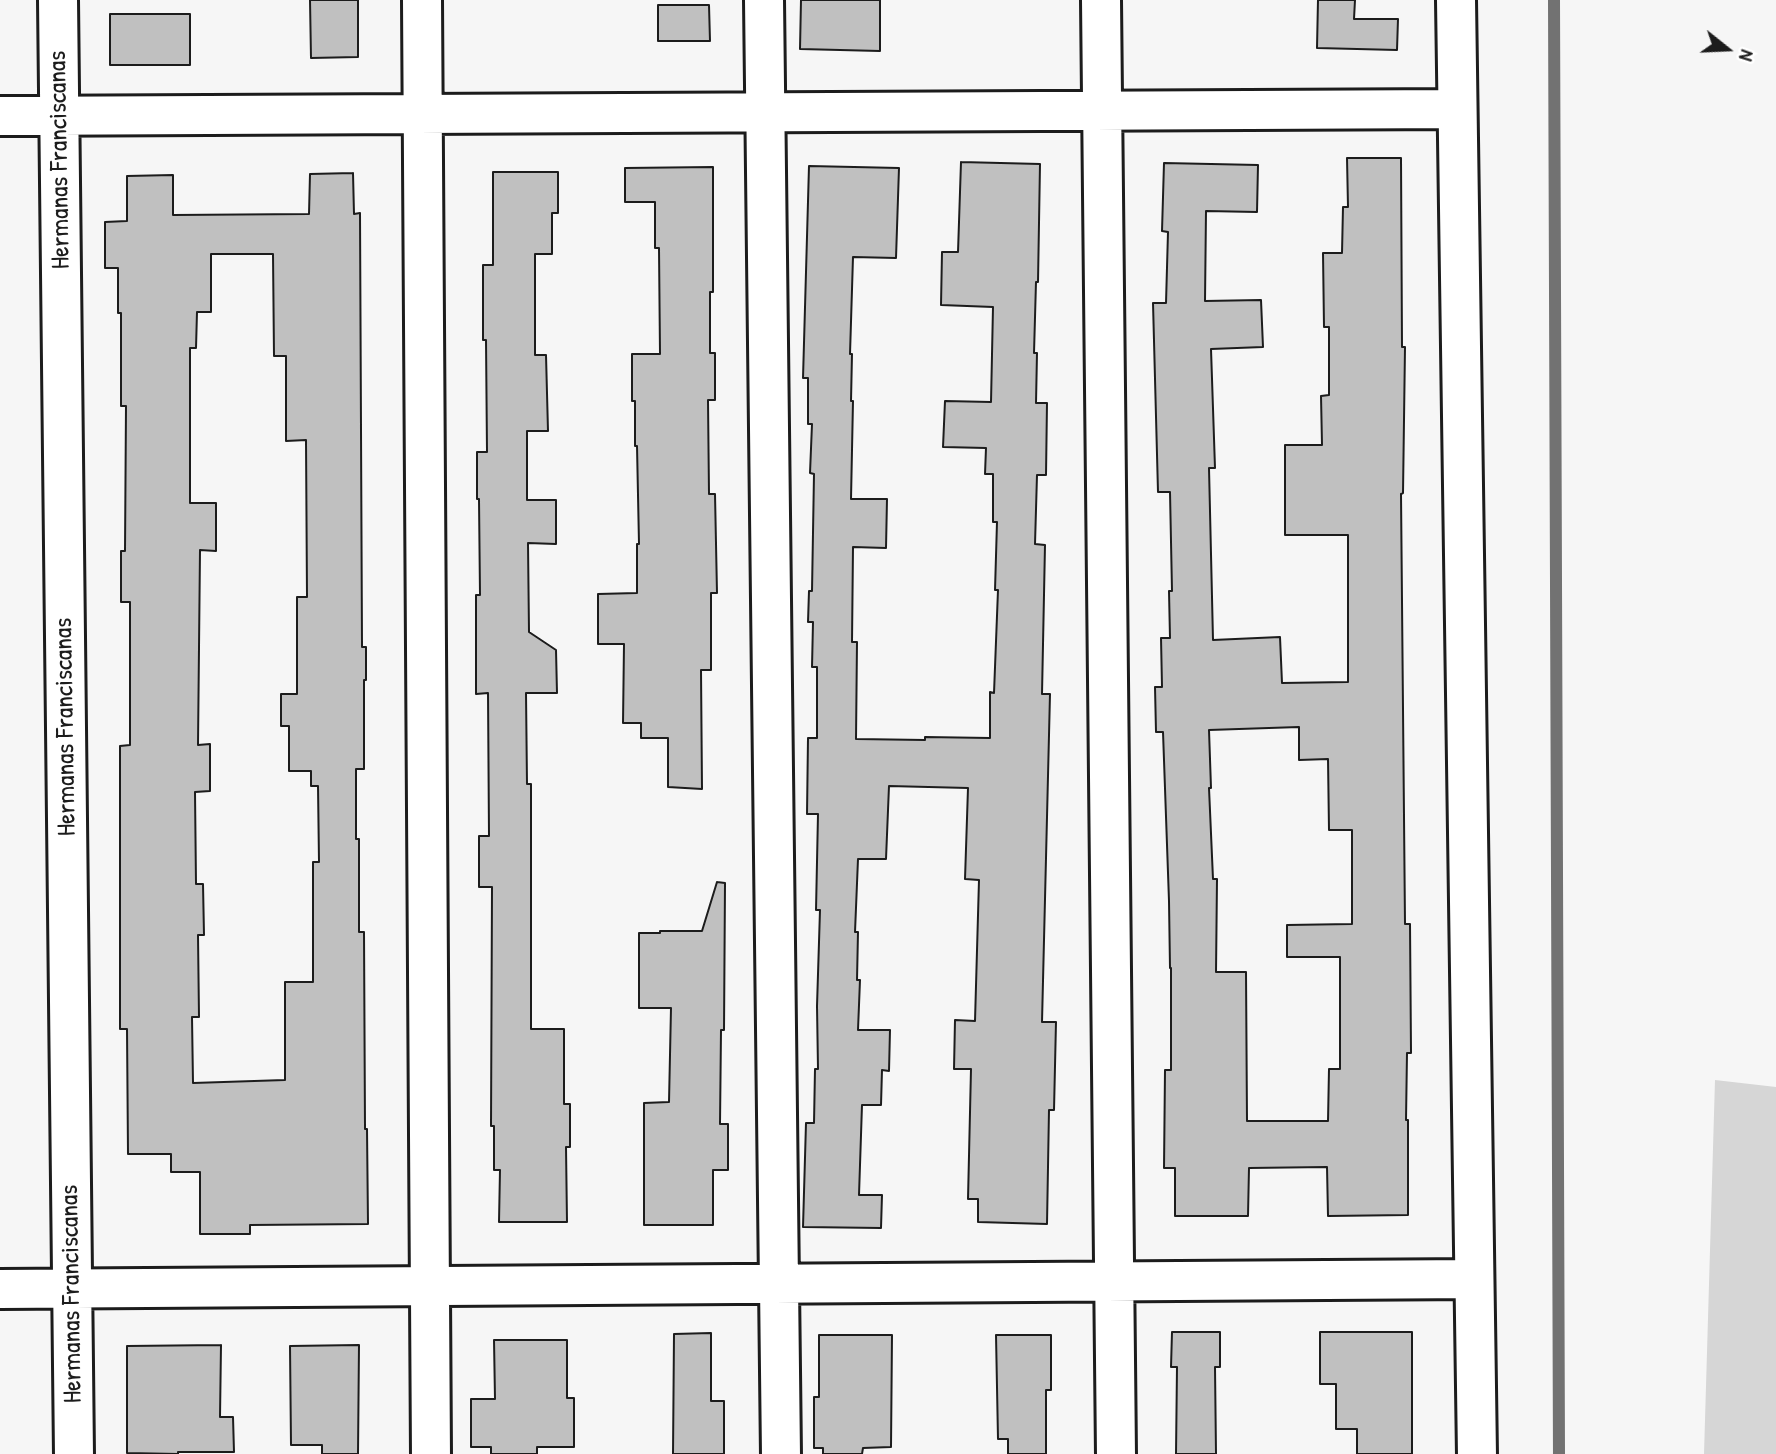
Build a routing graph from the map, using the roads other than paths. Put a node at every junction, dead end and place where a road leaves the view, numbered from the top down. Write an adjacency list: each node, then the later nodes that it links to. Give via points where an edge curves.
1 (58, 0): 11 (street, Hermanas Franciscanas)
2 (422, 0): 9 (street)
3 (764, 0): 8 (street)
4 (1101, 0): 7 (street)
5 (1456, 0): 6 (street)
6 (1457, 109): 7 (street); 12 (street)
7 (1102, 111): 8 (street); 13 (street)
8 (765, 112): 9 (street); 14 (street)
9 (423, 114): 11 (street); 15 (street)
10 (0, 116): 11 (street)
11 (59, 116): 16 (street, Hermanas Franciscanas)
12 (1474, 1279): 13 (street); 22 (street)
13 (1114, 1281): 14 (street); 21 (street)
14 (779, 1284): 15 (street); 20 (street)
15 (430, 1286): 16 (street); 19 (street)
16 (72, 1288): 17 (street); 18 (street, Hermanas Franciscanas)
17 (0, 1289)
18 (74, 1454)
19 (431, 1454)
20 (781, 1454)
21 (1116, 1454)
22 (1477, 1454)

